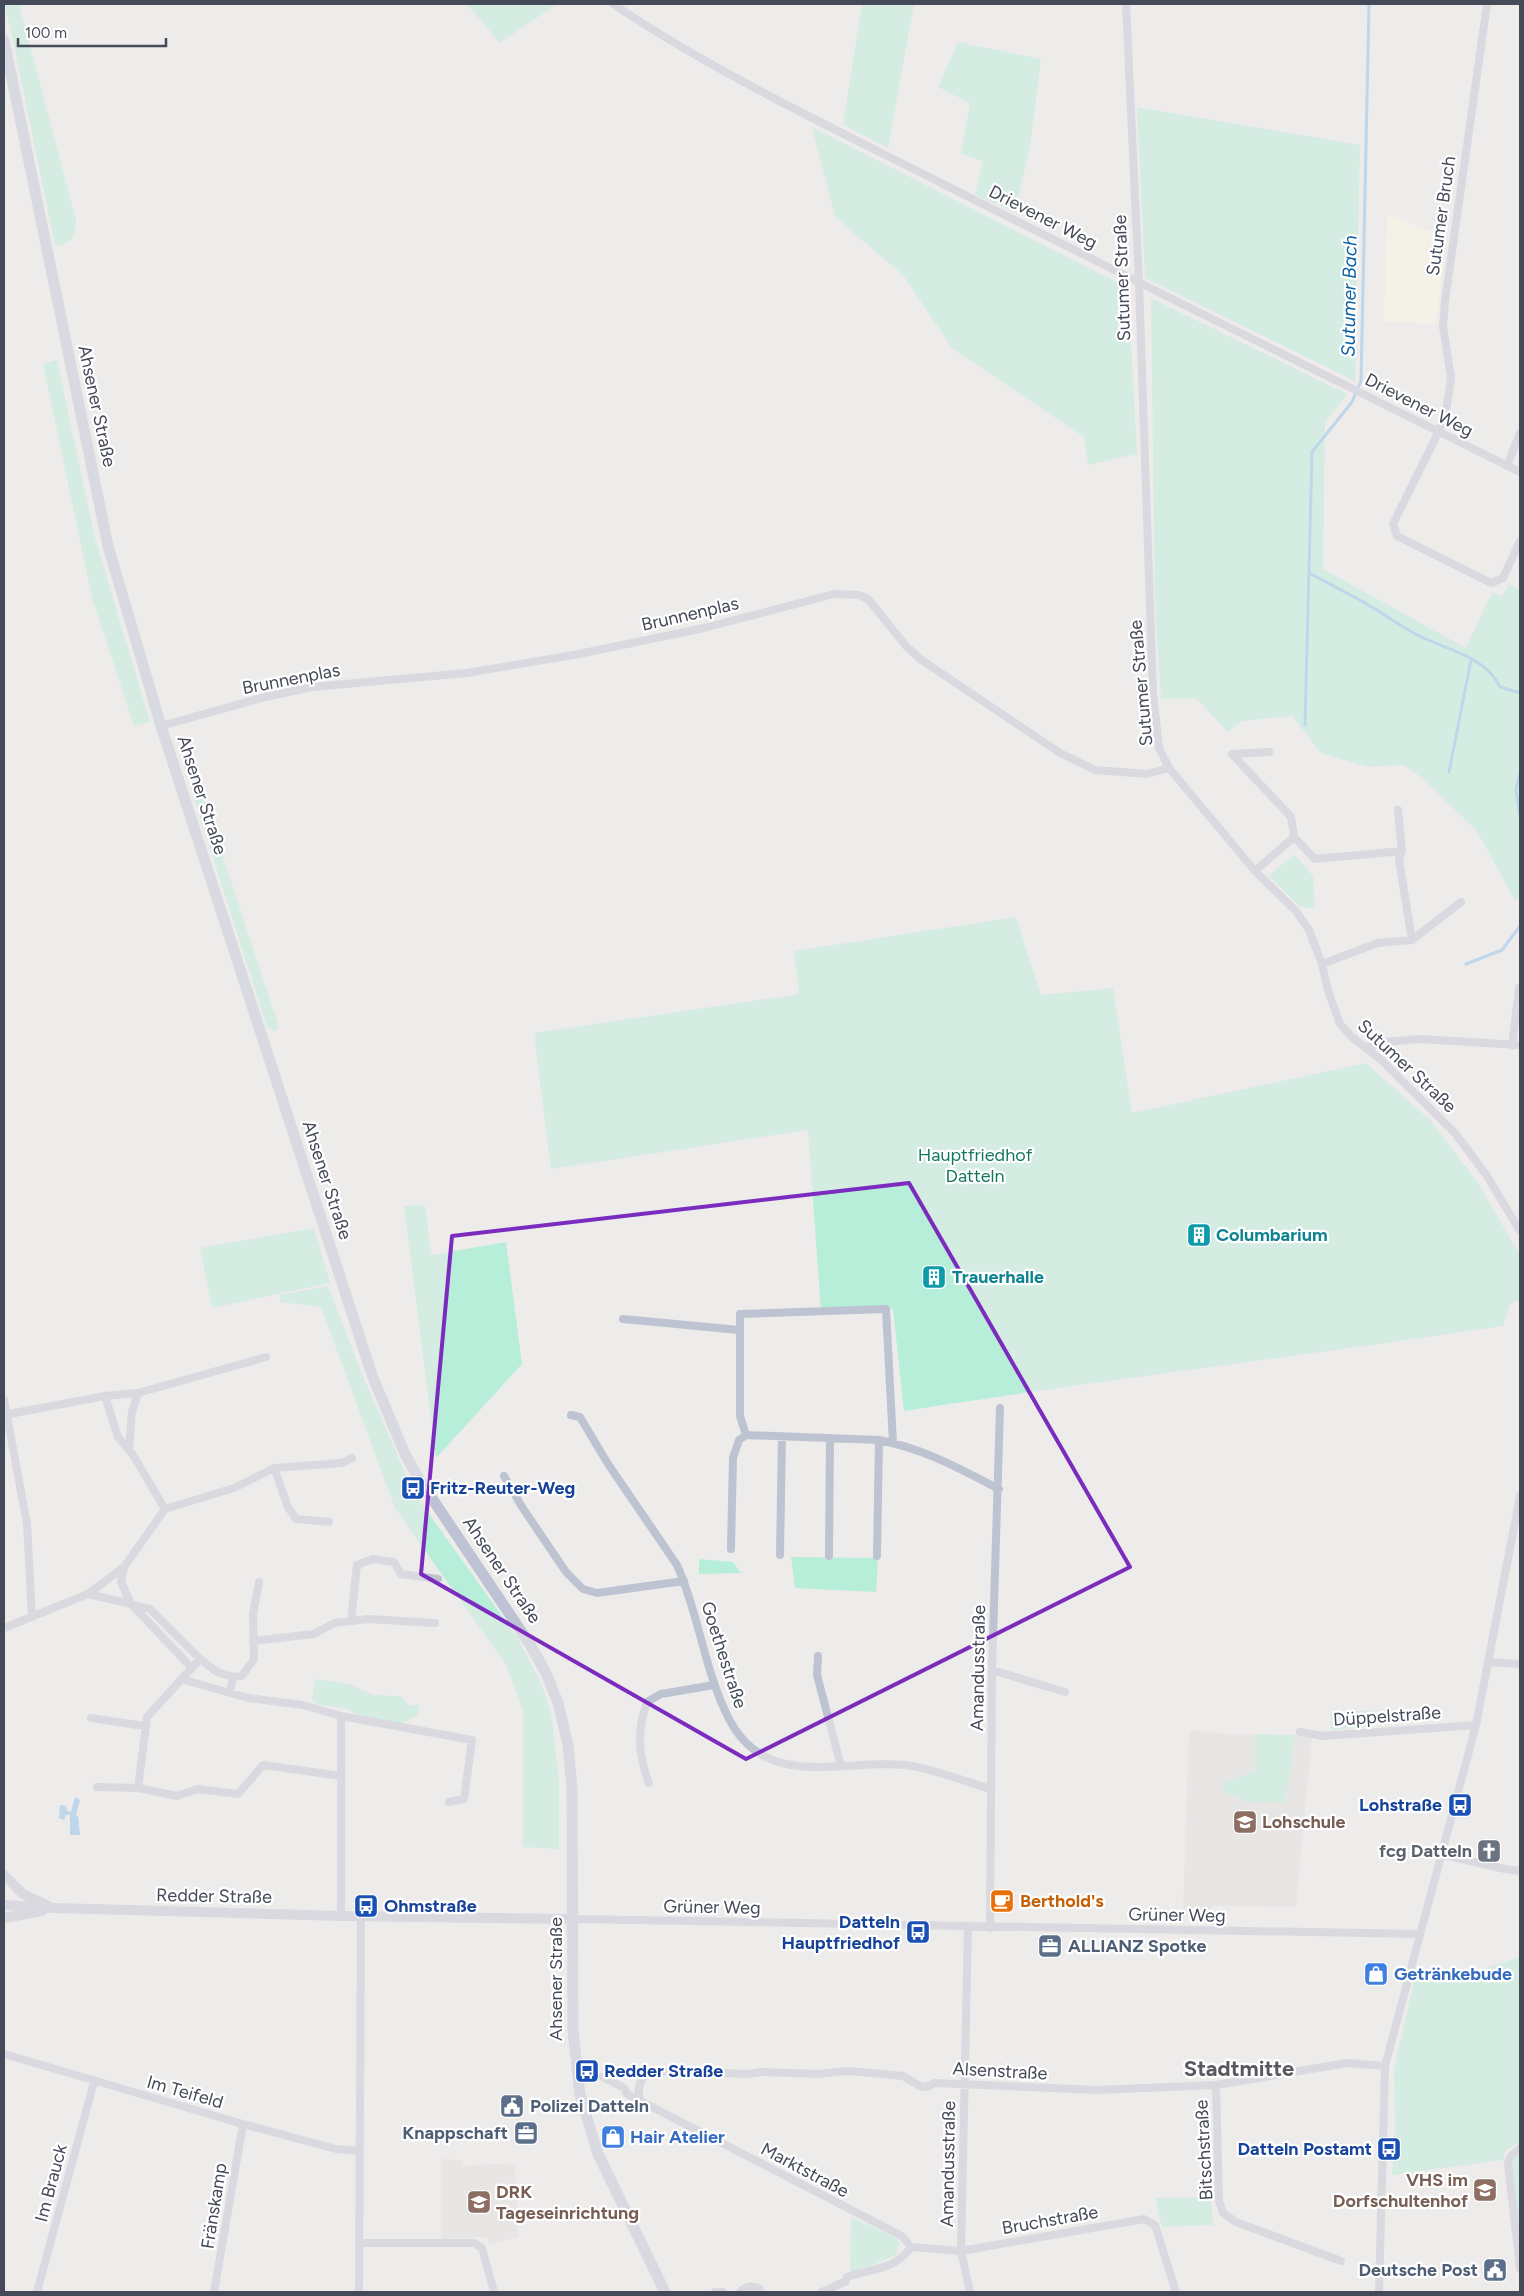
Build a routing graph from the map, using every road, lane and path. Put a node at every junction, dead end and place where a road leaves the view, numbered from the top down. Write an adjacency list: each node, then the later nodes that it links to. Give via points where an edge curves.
1 (613, 4): 5 (street, Drievener Weg, via 724,72)
2 (1126, 4): 5 (street, Sutumer Straße)
3 (1487, 4): 6 (street, Sutumer Bruch, via 1445,301 1443,326 1451,378)
4 (4, 40): 11 (main road, Ahsener Straße, via 108,546)
5 (1139, 283): 6 (street, Drievener Weg); 13 (street, Sutumer Straße, via 1153,694 1159,748)
6 (1439, 431): 8 (street, Drievener Weg); 10 (street, Sutumer Bruch, via 1393,524 1397,536 1491,583 1503,578)
7 (1520, 433): 8 (street)
8 (1507, 466): 9 (street, Drievener Weg)
9 (1520, 472)
10 (1520, 542)
11 (161, 726): 13 (street, Brunnenplas, via 312,687 466,673 579,654 704,628 834,594 847,594 868,600 920,659 1060,753 1095,770 1147,774); 94 (main road, Ahsener Straße, via 372,1375 412,1466 531,1646 558,1703 568,1745 572,1788)
12 (1269, 752): 15 (street, via 1232,754 1291,817)
13 (1169, 768): 17 (street, Sutumer Straße)
14 (1398, 810): 16 (street)
15 (1294, 837): 16 (street, via 1314,860); 17 (street)
16 (1402, 851): 19 (street, via 1399,860)
17 (1255, 871): 20 (street, Sutumer Straße, via 1296,911 1309,930)
18 (1461, 902): 19 (street)
19 (1412, 940): 20 (street, via 1378,943)
20 (1322, 964): 23 (street, Sutumer Straße, via 1340,1024)
21 (1519, 988): 22 (street)
22 (1516, 1046): 23 (street, via 1419,1039)
23 (1366, 1047): 24 (street, Sutumer Straße, via 1468,1148)
24 (1520, 1231)
25 (622, 1319): 26 (street)
26 (739, 1330): 34 (street, via 740,1416); 38 (street, via 740,1314 886,1309)
27 (266, 1357): 28 (street)
28 (138, 1394): 29 (street); 39 (street, via 132,1412)
29 (105, 1396): 32 (street); 39 (street, via 118,1437)
30 (4, 1400): 32 (street)
31 (1000, 1408): 43 (street, Amandusstraße)
32 (5, 1415): 58 (street, via 27,1524)
33 (571, 1415): 54 (street, Goethestraße, via 580,1417 608,1464 677,1564)
34 (746, 1435): 35 (street); 48 (street, via 739,1440 733,1458)
35 (782, 1437): 36 (street); 49 (street)
36 (830, 1438): 37 (street); 50 (street)
37 (879, 1440): 38 (street); 51 (street)
38 (893, 1443): 43 (street, via 932,1454)
39 (129, 1450): 45 (street)
40 (352, 1458): 41 (street, via 336,1464)
41 (274, 1468): 45 (street, via 234,1488); 46 (street, via 288,1507 296,1518)
42 (504, 1476): 54 (street, via 566,1572 583,1588 597,1593)
43 (999, 1489): 68 (street, Amandusstraße)
44 (1520, 1496): 47 (street)
45 (165, 1509): 52 (street)
46 (329, 1522)
47 (1516, 1538): 65 (street)
48 (731, 1549)
49 (780, 1555)
50 (829, 1556)
51 (877, 1556)
52 (124, 1567): 56 (street); 57 (street, via 121,1582)
53 (438, 1579): 59 (street, via 401,1574 394,1562 373,1559 357,1565)
54 (684, 1581): 71 (street, Goethestraße)
55 (259, 1582): 62 (street, via 253,1614)
56 (88, 1594): 57 (street); 58 (street)
57 (131, 1604): 64 (street, via 150,1609); 67 (street)
58 (32, 1617): 61 (street)
59 (350, 1621): 60 (street, via 368,1618); 62 (street, via 334,1623 314,1634)
60 (435, 1623)
61 (4, 1628)
62 (253, 1641): 69 (street, via 254,1660 242,1676)
63 (818, 1656): 79 (street, via 817,1675)
64 (200, 1659): 67 (street); 69 (street, via 217,1672)
65 (1489, 1662): 66 (street); 76 (street)
66 (1520, 1664)
67 (191, 1667): 70 (street)
68 (992, 1670): 73 (street); 84 (street, Amandusstraße)
69 (233, 1677): 72 (street)
70 (181, 1679): 72 (street); 77 (street, via 147,1717)
71 (714, 1685): 79 (street, Goethestraße, via 730,1720 750,1746 762,1755 814,1769); 81 (street, via 661,1694 647,1702 640,1721 641,1763)
72 (230, 1692): 74 (street, via 248,1698 303,1705)
73 (1065, 1692)
74 (341, 1716): 80 (street); 85 (street, via 472,1740 464,1799)
75 (91, 1718): 77 (street)
76 (1476, 1725): 78 (street, Düppelstraße, via 1323,1736); 86 (street)
77 (144, 1726): 83 (street)
78 (1300, 1732)
79 (840, 1766): 84 (street, Goethestraße, via 906,1765)
80 (342, 1776): 83 (street, via 263,1764 238,1794 197,1789 177,1796); 91 (street)
81 (649, 1783)
82 (97, 1787): 83 (street)
83 (138, 1788)
84 (991, 1789): 96 (street, Amandusstraße)
85 (449, 1802)
86 (1440, 1854): 87 (street); 97 (street)
87 (1520, 1871)
88 (4, 1875): 90 (street, via 23,1894)
89 (4, 1905): 90 (street, Redder Straße)
90 (55, 1908): 91 (street, Redder Straße); 93 (street)
91 (342, 1916): 92 (street, Redder Straße)
92 (361, 1916): 94 (street, Redder Straße); 107 (street)
93 (4, 1918)
94 (574, 1919): 95 (street, Grüner Weg); 117 (main road, Ahsener Straße, via 573,2030 580,2095 598,2154)
95 (968, 1927): 96 (street, Grüner Weg); 102 (street, Amandusstraße)
96 (990, 1928): 97 (street, Grüner Weg)
97 (1419, 1934): 99 (street)
98 (4, 2054): 101 (street, Im Teifeld)
99 (1385, 2066): 103 (street, Alsenstraße, via 1346,2063); 125 (street)
100 (603, 2077): 104 (street, Marktstraße)
101 (94, 2082): 105 (street, Im Teifeld); 113 (street, Im Brauck)
102 (964, 2085): 103 (street, Alsenstraße, via 1097,2090); 104 (street, Alsenstraße, via 934,2083 926,2087 903,2076 848,2071 818,2074 657,2071 642,2078 638,2088); 110 (street, Amandusstraße)
103 (1216, 2085): 111 (street, Bitschstraße, via 1219,2201 1224,2213 1236,2222)
104 (640, 2099): 109 (street, Marktstraße, via 902,2236)
105 (242, 2124): 107 (street, Im Teifeld, via 336,2149); 114 (street, Fränskamp)
106 (1520, 2148): 112 (street, via 1508,2163)
107 (360, 2152): 108 (street)
108 (359, 2243): 115 (street); 116 (street, via 474,2243 482,2248)
109 (911, 2246): 110 (street); 122 (street, via 901,2259 847,2277 846,2281)
110 (961, 2251): 123 (street); 124 (street, Bruchstraße, via 1144,2219 1155,2224)
111 (1341, 2261)
112 (1520, 2268)
113 (37, 2292)
114 (214, 2292)
115 (360, 2292)
116 (494, 2292)
117 (665, 2292)
118 (715, 2292): 119 (street)
119 (723, 2292)
120 (740, 2292): 121 (street, via 753,2286)
121 (760, 2292)
122 (822, 2292)
123 (970, 2292)
124 (1176, 2292)
125 (1379, 2292)

